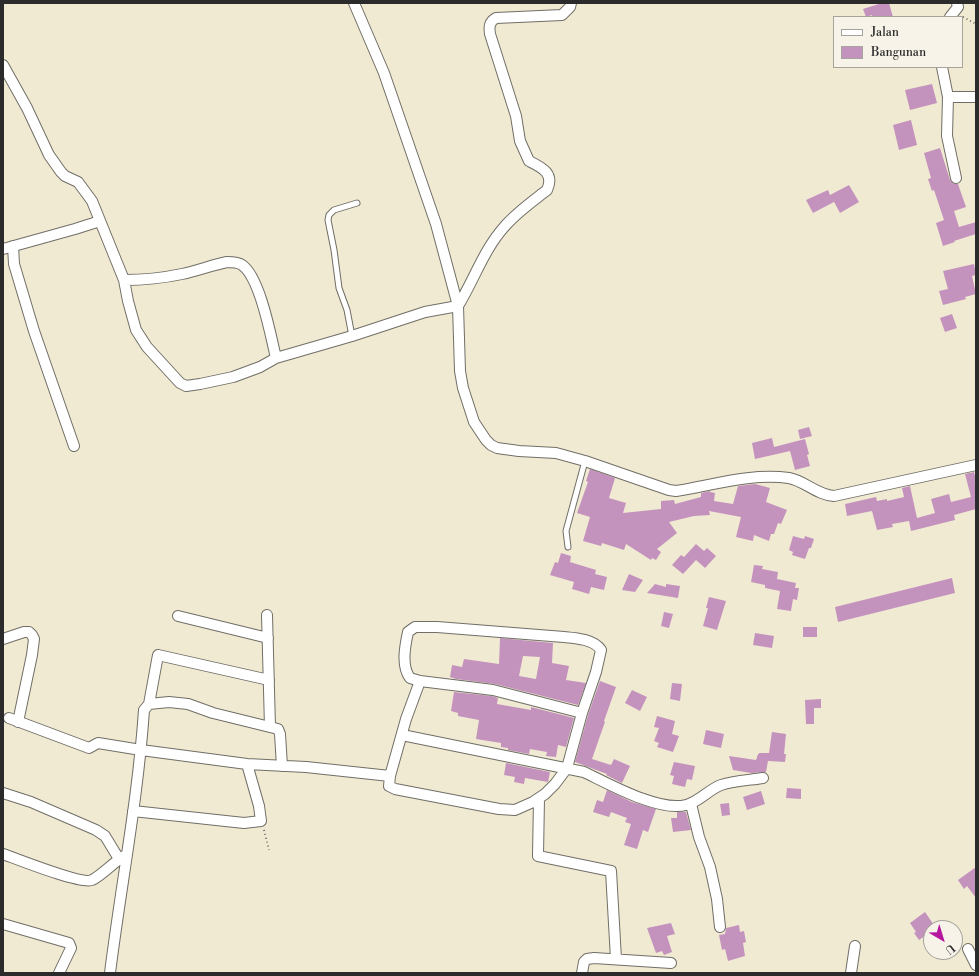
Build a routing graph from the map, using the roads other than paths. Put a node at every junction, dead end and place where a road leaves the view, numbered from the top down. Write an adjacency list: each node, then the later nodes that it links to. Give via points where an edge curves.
1 (354, 3): 15 (street, via 387,81 436,224)
2 (571, 3): 15 (street, via 562,15 496,18 489,26 516,116 520,141 529,161 545,171 549,185 547,190 504,227)
3 (958, 5): 4 (street)
4 (951, 16)
5 (3, 65): 11 (street, via 49,155 65,176 78,182 92,201)
6 (942, 68): 7 (street)
7 (948, 97): 8 (street); 9 (street, via 947,136)
8 (976, 97)
9 (956, 178)
10 (357, 203): 16 (lane, via 334,210 328,220 339,288)
11 (100, 220): 12 (street); 14 (street)
12 (13, 246): 13 (street); 18 (street, via 14,264 34,331)
13 (3, 249)
14 (124, 280): 17 (street, via 182,274 228,262 241,264 256,284); 17 (street, via 136,330 147,347 184,385 233,377 260,368)
15 (458, 306): 16 (street, via 425,312); 19 (street, via 458,357 462,388 474,422 486,440 491,445 506,449 556,453)
16 (352, 336): 17 (street)
17 (276, 358)
18 (74, 446)
19 (586, 460): 20 (street, via 669,490 684,490 744,478 769,477 794,480 834,496); 21 (lane, via 566,530)
20 (976, 465)
21 (568, 547)
22 (267, 615): 24 (street)
23 (178, 616): 24 (street)
24 (268, 638): 26 (street)
25 (3, 639): 32 (street, via 24,632 29,632 34,639 14,720 88,748 98,743)
26 (269, 680): 28 (street, via 158,655); 30 (street)
27 (420, 681): 29 (street, via 493,690); 29 (street, via 410,678 405,663 408,632 415,627 582,639 596,645 601,653); 31 (street)
28 (149, 704): 30 (street, via 188,704); 32 (street, via 144,710)
29 (582, 713): 35 (street)
30 (270, 727): 34 (street, via 278,729 280,734)
31 (402, 735): 35 (street); 36 (street)
32 (141, 750): 33 (street); 41 (street)
33 (248, 764): 34 (street); 41 (street, via 261,821 244,822)
34 (282, 766): 36 (street)
35 (567, 768): 39 (street, via 555,784); 40 (street, via 584,772 660,805)
36 (390, 776): 39 (street, via 389,786 395,789 499,809 515,810)
37 (762, 778): 40 (street, via 722,785)
38 (3, 793): 43 (street, via 96,830)
39 (539, 798): 48 (street, via 538,856 611,871)
40 (691, 804): 45 (street, via 710,867)
41 (133, 811): 43 (street)
42 (3, 854): 43 (street, via 88,881)
43 (124, 856): 52 (street)
44 (3, 924): 51 (street, via 69,943 72,948)
45 (720, 927)
46 (855, 946): 54 (street)
47 (968, 949): 50 (street)
48 (616, 959): 49 (street); 53 (street, via 587,959 582,966)
49 (671, 963)
50 (976, 965)
51 (59, 973)
52 (110, 973)
53 (582, 973)
54 (852, 973)

